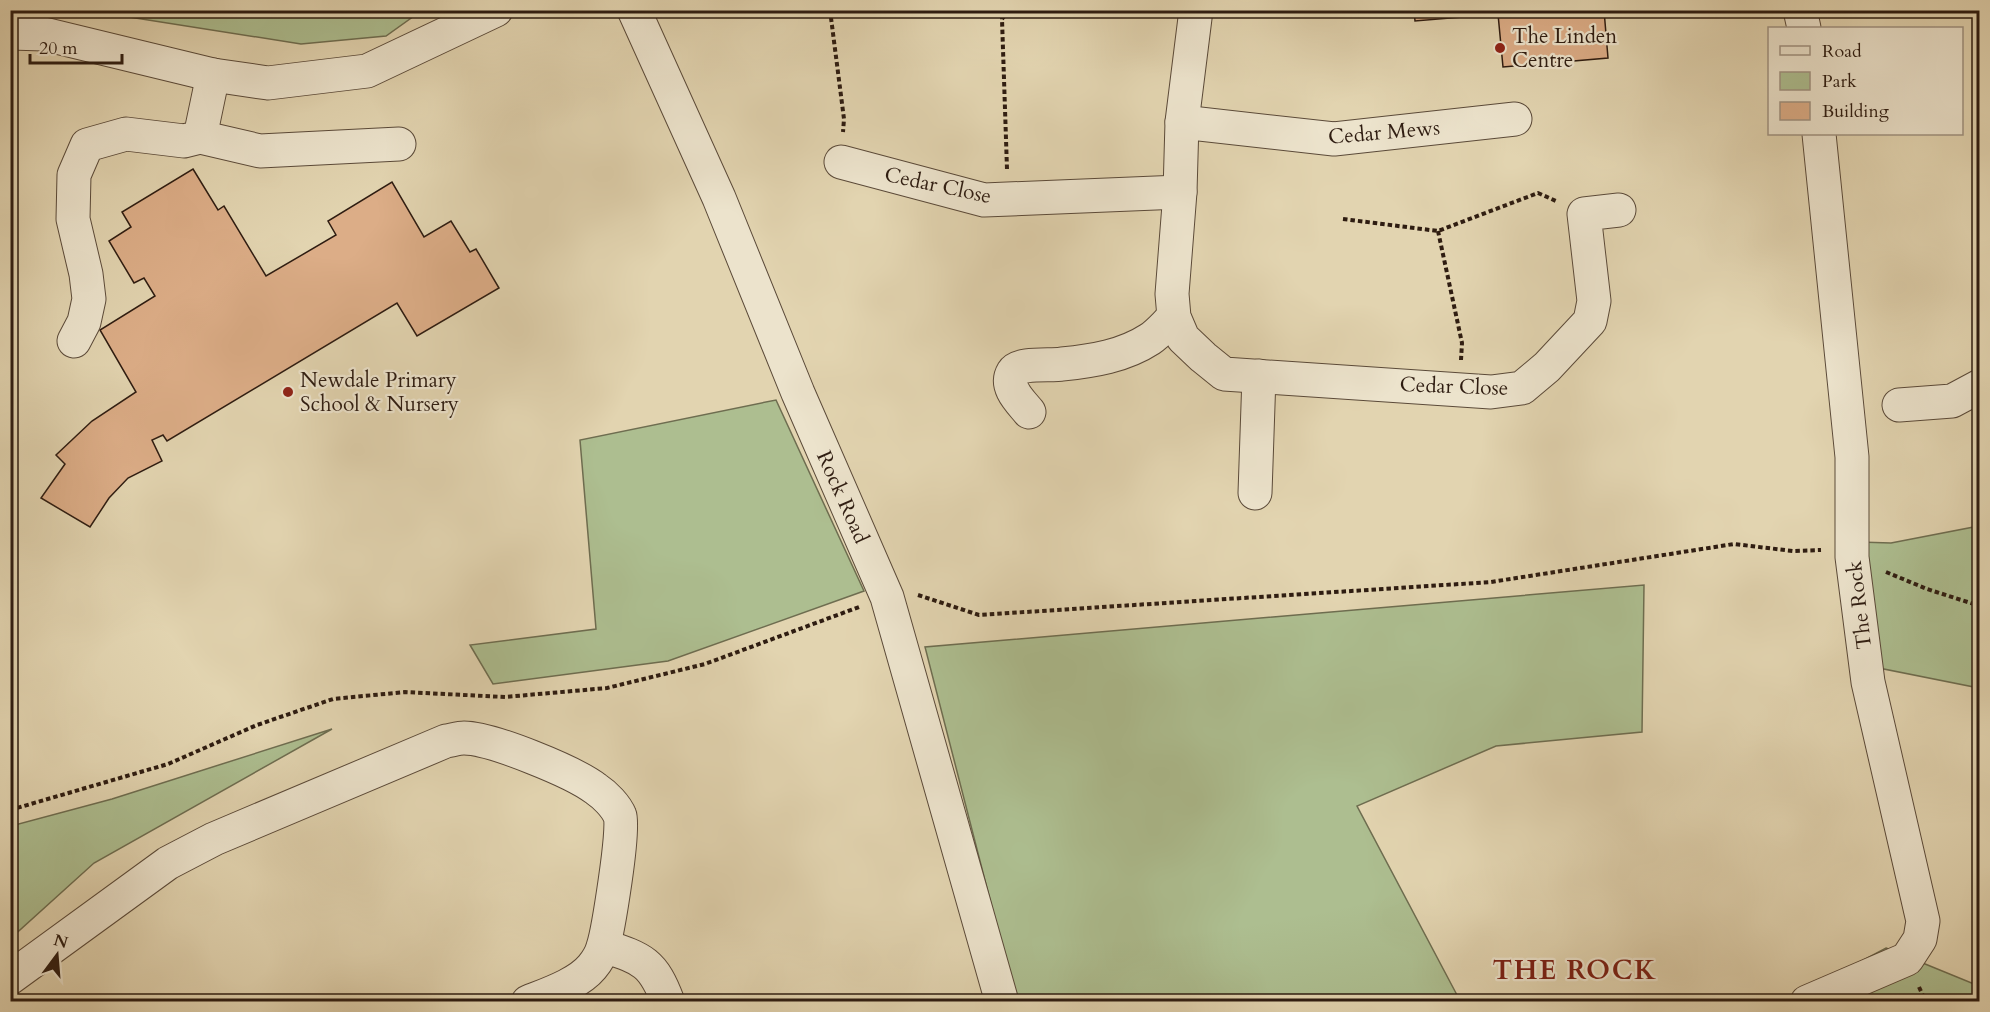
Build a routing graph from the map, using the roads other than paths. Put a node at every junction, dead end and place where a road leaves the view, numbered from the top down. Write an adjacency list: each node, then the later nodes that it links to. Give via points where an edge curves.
1 (496, 10): 8 (street, via 367,70 268,83)
2 (634, 10): 28 (street, Rock Road, via 719,198 887,597)
3 (1196, 10): 10 (street, Cedar Close)
4 (1800, 10): 6 (street)
5 (45, 22): 7 (street); 8 (street)
6 (1804, 27)
7 (10, 33)
8 (213, 75): 12 (street)
9 (1515, 119): 10 (street, Cedar Mews, via 1334,140)
10 (1182, 122): 15 (street, Cedar Close)
11 (1819, 135): 29 (street, The Rock, via 1852,457 1852,557 1868,682 1923,921 1920,939 1907,959)
12 (200, 137): 13 (street, via 260,151); 18 (street, via 184,141 126,134 87,145 74,175 73,219 89,299 84,322)
13 (399, 144)
14 (841, 162): 15 (street, Cedar Close, via 984,200)
15 (1180, 192): 17 (street, Cedar Close, via 1172,294)
16 (1619, 210): 19 (street, Cedar Close, via 1584,214 1594,301 1590,321 1522,388 1491,392)
17 (1174, 316): 19 (street, Cedar Close, via 1183,338 1224,374); 22 (street, via 1152,338 1111,357 1060,365 1026,365 1013,371 1014,393)
18 (74, 341)
19 (1259, 376): 23 (street)
20 (1980, 386): 21 (street, via 1952,401)
21 (1899, 405)
22 (1029, 412)
23 (1255, 493)
24 (604, 946): 25 (street, via 622,836 622,818 614,806 597,789 556,767 490,742 465,738 446,741 214,839 168,863); 26 (street, via 590,969 563,987); 27 (street, via 648,965 660,979)
25 (10, 978)
26 (528, 1002)
27 (668, 1002)
28 (1002, 1002)
29 (1807, 1002)

